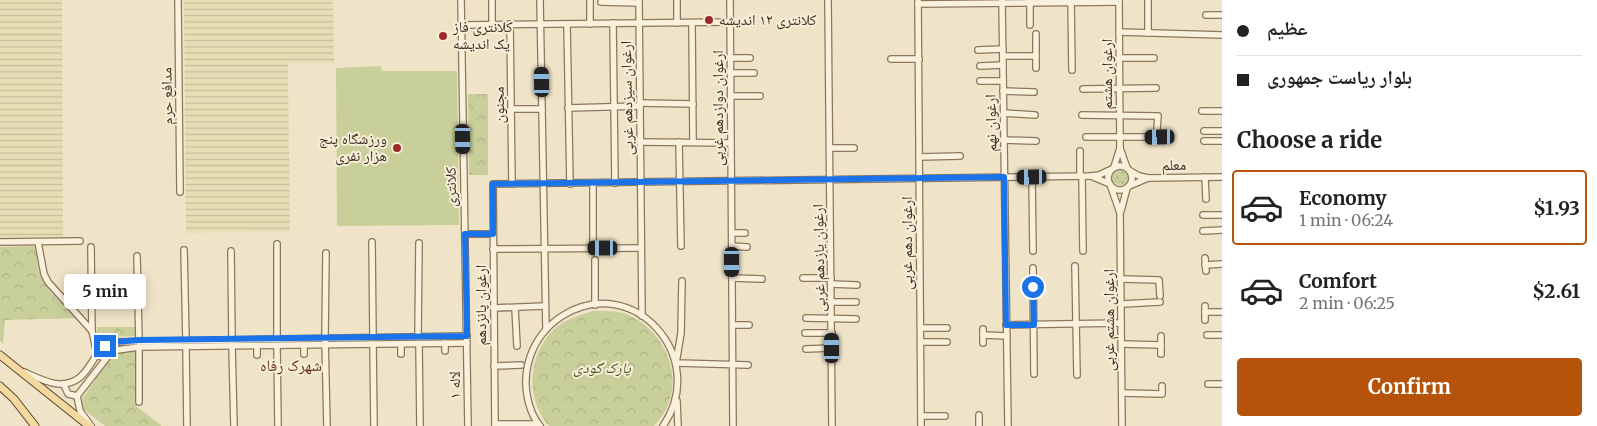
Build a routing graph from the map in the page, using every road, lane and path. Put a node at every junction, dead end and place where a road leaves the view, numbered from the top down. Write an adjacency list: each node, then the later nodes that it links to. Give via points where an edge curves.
1 (178, 0): 113 (street, مدافع حرم)
2 (461, 0): 30 (street, کلانتری)
3 (492, 0): 31 (street)
4 (540, 0): 25 (street)
5 (590, 0): 27 (street)
6 (677, 0): 22 (street)
7 (730, 0): 20 (street, ارغوان دوازدهم غربی)
8 (828, 0): 86 (street, ارغوان یازدهم غربی)
9 (1148, 0): 33 (street)
10 (639, 1): 13 (street); 21 (street, ارغوان سیزدهم غربی)
11 (1072, 1): 12 (street); 17 (street); 48 (street)
12 (1119, 1): 32 (street, ارغوان هشتم)
13 (601, 2)
14 (918, 2): 15 (street); 41 (street, ارغوان دهم غربی)
15 (940, 2): 16 (street)
16 (1002, 2): 17 (street); 37 (street, ارغوان نهم)
17 (1030, 2): 29 (street)
18 (1206, 15): 19 (street)
19 (1222, 15)
20 (730, 22): 23 (street); 39 (street, ارغوان دوازدهم غربی)
21 (639, 23): 22 (street); 28 (street); 61 (street, ارغوان سیزدهم غربی)
22 (677, 23): 23 (street)
23 (692, 23): 60 (street)
24 (510, 24): 25 (street); 31 (street); 63 (street, مجنون)
25 (541, 24): 26 (street); 64 (street)
26 (567, 24): 27 (street); 65 (street)
27 (590, 24): 28 (street)
28 (612, 24): 62 (street)
29 (1030, 24)
30 (461, 25): 31 (street); 121 (street, کلانتری)
31 (492, 25)
32 (1119, 32): 33 (street); 42 (street, ارغوان هشتم)
33 (1148, 33): 35 (street)
34 (1036, 34): 38 (street)
35 (1222, 35)
36 (978, 50): 37 (street)
37 (1003, 52): 38 (street); 45 (street, ارغوان نهم)
38 (1036, 56): 47 (street)
39 (730, 58): 40 (street); 49 (street, ارغوان دوازدهم غربی)
40 (750, 58)
41 (919, 58): 44 (street); 91 (street, ارغوان دهم غربی)
42 (1119, 58): 43 (street); 55 (street, ارغوان هشتم)
43 (1154, 58)
44 (890, 59)
45 (1003, 65): 46 (street); 52 (street, ارغوان نهم)
46 (980, 66)
47 (1036, 68)
48 (1072, 70)
49 (730, 73): 50 (street); 58 (street, ارغوان دوازدهم غربی)
50 (754, 73)
51 (980, 81): 52 (street)
52 (1003, 81): 56 (street, ارغوان نهم)
53 (1156, 88): 55 (street)
54 (1083, 89): 55 (street)
55 (1120, 90): 71 (street, ارغوان هشتم)
56 (1003, 91): 57 (street); 68 (street, ارغوان نهم)
57 (1034, 92)
58 (731, 96): 59 (street); 85 (street, ارغوان دوازدهم غربی)
59 (760, 96)
60 (693, 104): 61 (street); 84 (street)
61 (640, 105): 62 (street); 82 (street, ارغوان سیزدهم غربی)
62 (614, 106): 65 (street); 107 (street)
63 (511, 108): 64 (street); 108 (street, مجنون)
64 (542, 108): 109 (street)
65 (568, 108): 110 (street)
66 (1202, 111): 67 (street)
67 (1222, 111)
68 (1004, 113): 69 (street); 78 (street, ارغوان نهم)
69 (1035, 115)
70 (1082, 115): 71 (street)
71 (1120, 115): 72 (street, via 1158,116); 76 (street, ارغوان هشتم)
72 (1157, 130)
73 (1204, 131): 74 (street)
74 (1222, 131)
75 (1086, 137): 76 (street)
76 (1120, 137): 77 (street); 88 (street, ارغوان هشتم)
77 (1160, 137)
78 (1004, 140): 79 (street); 96 (street, ارغوان نهم)
79 (1036, 141)
80 (1204, 141): 81 (street)
81 (1222, 141)
82 (640, 142): 83 (street); 104 (street, ارغوان سیزدهم غربی)
83 (679, 142): 84 (street); 105 (street)
84 (694, 142): 85 (street)
85 (731, 142): 103 (street, ارغوان دوازدهم غربی)
86 (830, 148): 87 (street); 102 (street, ارغوان یازدهم غربی)
87 (854, 148)
88 (1120, 148): 92 (street); 93 (street)
89 (1080, 151): 94 (street)
90 (960, 156): 91 (street)
91 (919, 157): 100 (street, ارغوان دهم غربی)
92 (1113, 168): 93 (street); 95 (street); 111 (street, via 1108,174)
93 (1128, 169): 101 (street); 112 (street, via 1132,178)
94 (1081, 176): 95 (street); 97 (street); 141 (street)
95 (1091, 176): 111 (street)
96 (1004, 177): 97 (street); 100 (street); 173 (street, ارغوان نهم)
97 (1032, 177): 140 (street)
98 (1205, 177): 99 (street, معلم); 101 (street, معلم); 114 (street)
99 (1222, 177)
100 (920, 178): 102 (street); 175 (street, ارغوان دهم غربی)
101 (1148, 178): 112 (street, معلم)
102 (830, 180): 103 (street); 154 (street, ارغوان یازدهم غربی)
103 (732, 181): 105 (street); 120 (street, ارغوان دوازدهم غربی)
104 (641, 182): 105 (street); 107 (street); 135 (street, ارغوان سیزدهم غربی)
105 (680, 182): 131 (street)
106 (593, 183): 107 (street); 110 (street); 129 (street)
107 (615, 183)
108 (512, 184): 109 (street); 122 (street, ارغوان پانزدهم, via 493,184)
109 (544, 184): 110 (street); 137 (street)
110 (570, 184)
111 (1110, 185): 112 (street, via 1121,190); 115 (street)
112 (1128, 187): 115 (street)
113 (180, 192)
114 (1206, 200)
115 (1120, 213): 152 (street, ارغوان هشتم غربی)
116 (1222, 214): 117 (street)
117 (1203, 215)
118 (1222, 230): 119 (street)
119 (1203, 231)
120 (732, 233): 123 (street); 132 (street, ارغوان دوازدهم غربی)
121 (465, 234): 122 (street); 185 (street, کلانتری)
122 (493, 234): 136 (street, ارغوان پانزدهم)
123 (745, 234)
124 (0, 242): 125 (street)
125 (38, 242): 126 (street); 178 (street, via 48,282)
126 (80, 242)
127 (372, 242): 188 (street)
128 (419, 242): 187 (street)
129 (592, 242)
130 (277, 244): 189 (street)
131 (681, 246)
132 (732, 246): 134 (street); 149 (street, ارغوان دوازدهم غربی)
133 (91, 247): 178 (street)
134 (747, 247)
135 (641, 248): 137 (street); 164 (street, ارغوان سیزدهم غربی)
136 (493, 249): 137 (street); 161 (street, ارغوان پانزدهم)
137 (545, 249): 160 (street)
138 (184, 250): 197 (street)
139 (231, 251): 194 (street)
140 (1034, 251)
141 (1084, 251)
142 (326, 253): 191 (street)
143 (137, 256): 186 (street)
144 (595, 260): 158 (street)
145 (1222, 264): 146 (street)
146 (1205, 265)
147 (1075, 266): 170 (street)
148 (1033, 268): 174 (street)
149 (732, 278): 151 (street); 171 (street, ارغوان دوازدهم غربی)
150 (804, 278): 154 (street)
151 (762, 279)
152 (1122, 279): 159 (street, ارغوان هشتم غربی); 159 (street, via 1159,280 1160,299)
153 (682, 280): 215 (street, via 681,333)
154 (831, 281): 155 (street); 156 (street, ارغوان یازدهم غربی)
155 (857, 285)
156 (832, 302): 157 (street); 166 (street, ارغوان یازدهم غربی)
157 (856, 302)
158 (595, 304): 164 (street, via 619,306); 177 (street, via 568,312)
159 (1122, 304): 169 (street, ارغوان هشتم غربی)
160 (546, 306): 162 (street); 177 (street)
161 (494, 308): 162 (street); 219 (street, ارغوان پانزدهم)
162 (515, 308): 203 (street)
163 (1222, 312): 168 (street, via 1205,309)
164 (642, 316): 215 (street, via 664,336)
165 (806, 318): 166 (street)
166 (832, 318): 167 (street); 180 (street, ارغوان یازدهم غربی)
167 (856, 319)
168 (1205, 320)
169 (1122, 323): 170 (street); 199 (street, ارغوان هشتم غربی)
170 (1076, 324): 174 (street); 222 (street)
171 (733, 325): 172 (street); 216 (street, ارغوان دوازدهم غربی)
172 (749, 325)
173 (1006, 325): 174 (street); 183 (street, ارغوان نهم)
174 (1034, 325): 221 (street)
175 (920, 328): 176 (street); 192 (street, ارغوان دهم غربی)
176 (947, 328)
177 (546, 329): 236 (street, via 531,352 526,376 529,401)
178 (92, 331): 208 (street)
179 (805, 333): 180 (street)
180 (832, 334): 205 (street, ارغوان یازدهم غربی)
181 (1207, 335): 182 (street)
182 (1222, 335)
183 (1007, 336): 196 (street, via 983,332); 252 (street, ارغوان نهم)
184 (1161, 336): 201 (street)
185 (467, 339): 187 (street, via 445,335); 195 (street); 245 (street, لاله ۱)
186 (139, 340): 197 (street); 208 (street, via 108,343)
187 (419, 340): 188 (street); 195 (street); 198 (street); 244 (street)
188 (373, 341): 191 (street); 198 (street); 243 (street)
189 (277, 342): 190 (street); 194 (street); 200 (street); 202 (street); 241 (street)
190 (314, 342): 191 (street); 200 (street)
191 (325, 342): 242 (street)
192 (921, 342): 193 (street); 233 (street, ارغوان دهم غربی)
193 (947, 342)
194 (232, 343): 197 (street); 202 (street); 240 (street)
195 (445, 343): 207 (street)
196 (983, 343)
197 (186, 344): 204 (street); 239 (street)
198 (401, 344): 210 (street)
199 (1122, 344): 201 (street); 229 (street, ارغوان هشتم غربی)
200 (304, 345): 209 (street)
201 (1161, 345): 211 (street)
202 (257, 346): 213 (street)
203 (517, 346)
204 (140, 348): 214 (street, via 118,350); 231 (street)
205 (832, 348): 206 (street); 249 (street, ارغوان یازدهم غربی)
206 (806, 349)
207 (445, 351)
208 (97, 354): 214 (street); 225 (street, via 81,377)
209 (304, 354)
210 (402, 354)
211 (1161, 354)
212 (0, 355): 220 (main road)
213 (257, 355)
214 (105, 359): 230 (street)
215 (676, 362): 216 (street); 228 (street)
216 (733, 364): 217 (street); 248 (street, ارغوان دوازدهم غربی)
217 (748, 364)
218 (521, 365): 219 (street)
219 (494, 366): 235 (street, ارغوان پانزدهم)
220 (19, 370): 225 (street); 238 (main road)
221 (1034, 374)
222 (1077, 375)
223 (1208, 384): 224 (street)
224 (1222, 384)
225 (64, 385): 230 (street, via 68,394)
226 (0, 386): 237 (main road)
227 (1162, 386): 229 (street, via 1162,394)
228 (677, 391): 246 (street); 247 (street)
229 (1122, 393): 253 (street, ارغوان هشتم غربی)
230 (77, 396): 238 (street, via 80,411)
231 (139, 402)
232 (979, 415): 251 (street)
233 (921, 416): 234 (street); 250 (street, ارغوان دهم غربی)
234 (945, 416)
235 (495, 425): 236 (street)
236 (539, 425)
237 (35, 426)
238 (90, 426)
239 (187, 426)
240 (234, 426)
241 (278, 426)
242 (327, 426)
243 (374, 426)
244 (420, 426)
245 (468, 426)
246 (663, 426)
247 (678, 426)
248 (734, 426)
249 (832, 426)
250 (921, 426)
251 (979, 426)
252 (1008, 426)
253 (1122, 426)

